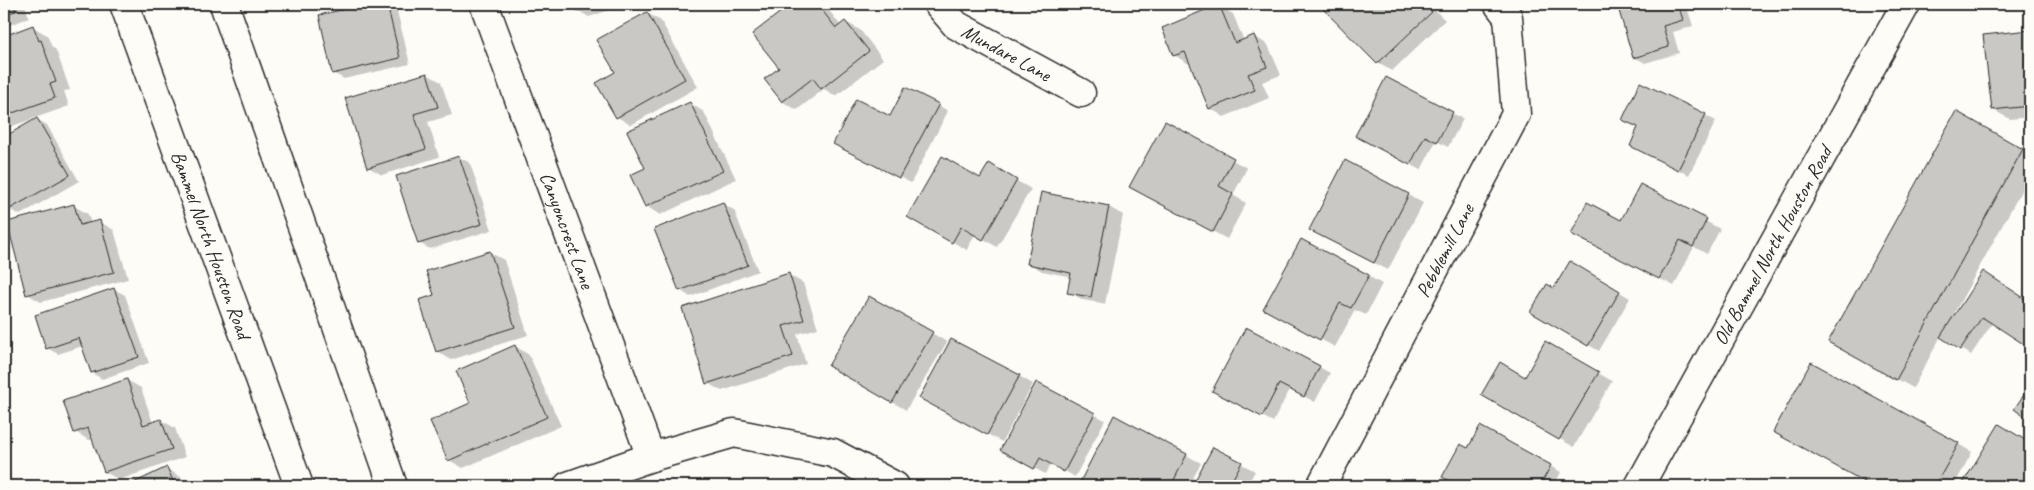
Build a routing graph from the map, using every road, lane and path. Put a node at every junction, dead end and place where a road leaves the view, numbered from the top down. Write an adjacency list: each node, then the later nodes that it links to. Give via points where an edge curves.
1 (124, 4): 9 (street, Bammel North Houston Road)
2 (224, 4): 10 (street)
3 (484, 4): 8 (street, Canyoncrest Lane)
4 (938, 4): 7 (street, Mundare Lane, via 956,25)
5 (1498, 4): 13 (street, Pebblemill Lane, via 1508,17 1516,114)
6 (1906, 4): 14 (street, Old Bammel North Houston Road)
7 (1080, 93)
8 (651, 457): 11 (street); 12 (street, via 734,433 833,453)
9 (299, 486)
10 (392, 486)
11 (568, 486)
12 (895, 486)
13 (1321, 486)
14 (1639, 486)

